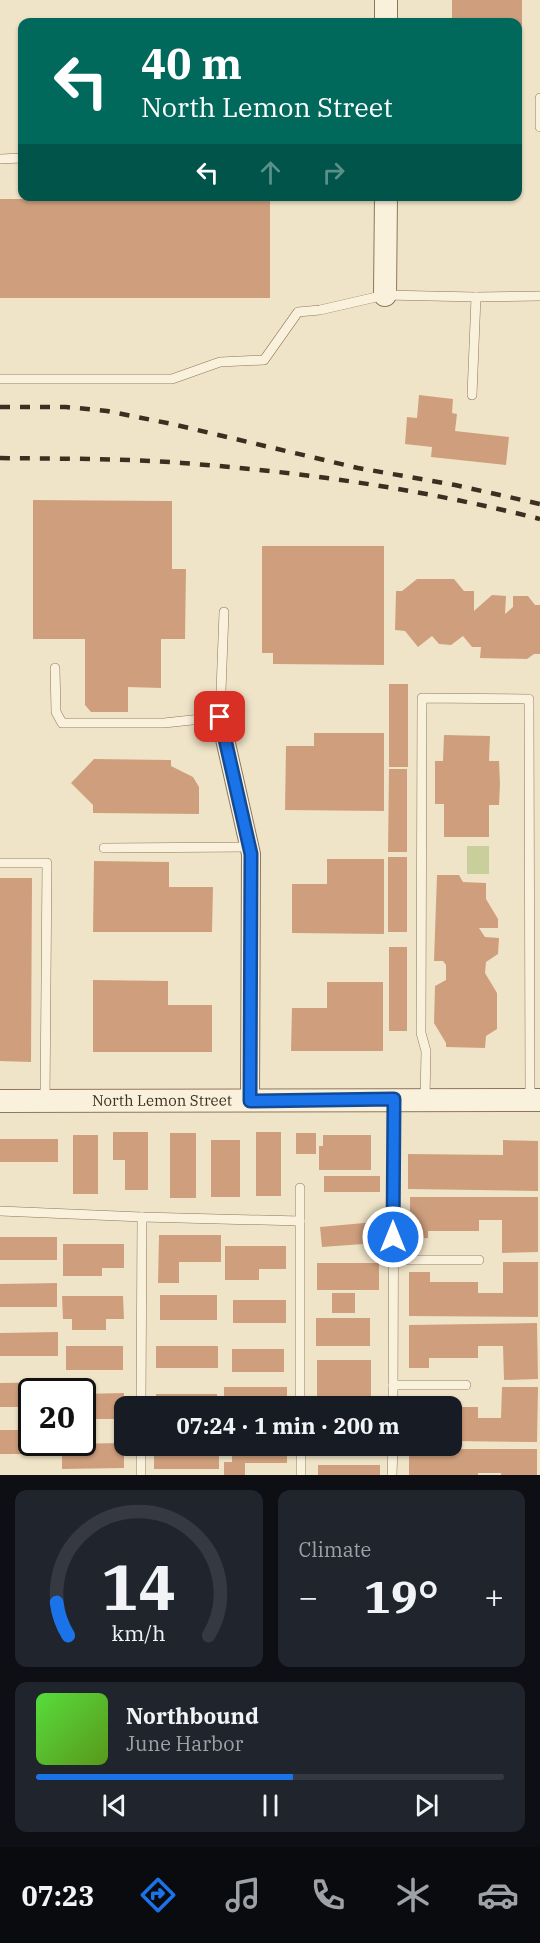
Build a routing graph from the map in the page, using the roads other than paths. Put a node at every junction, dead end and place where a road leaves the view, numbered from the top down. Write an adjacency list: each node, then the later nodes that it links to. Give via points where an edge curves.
1 (386, 0): 2 (street)
2 (386, 18)
3 (540, 98): 4 (lane)
4 (540, 127)
5 (18, 158): 6 (lane)
6 (0, 159)
7 (386, 201): 8 (street)
8 (386, 296): 10 (lane); 11 (lane, via 298,312 264,360 220,362 172,379)
9 (540, 296): 10 (lane)
10 (477, 297): 12 (lane)
11 (0, 379)
12 (472, 395)
13 (224, 612): 15 (lane)
14 (55, 668): 15 (lane, via 56,712 62,723 164,723)
15 (220, 717): 16 (street)
16 (250, 847): 17 (lane); 24 (street)
17 (104, 848)
18 (0, 863): 23 (lane, via 47,863)
19 (394, 1099): 20 (street, North Lemon Street); 24 (street, North Lemon Street); 29 (lane)
20 (425, 1099): 21 (street, North Lemon Street); 21 (lane, via 426,1052 421,1033 422,698 505,698 529,699)
21 (535, 1100)
22 (0, 1101): 23 (street, North Lemon Street)
23 (45, 1101): 24 (street, North Lemon Street)
24 (250, 1101)
25 (300, 1188): 28 (lane)
26 (0, 1210): 27 (lane)
27 (142, 1217): 28 (lane); 33 (lane)
28 (300, 1221): 34 (lane)
29 (393, 1260): 30 (lane); 31 (lane)
30 (479, 1260)
31 (393, 1385): 32 (lane); 35 (lane)
32 (466, 1385)
33 (141, 1396)
34 (300, 1396)
35 (393, 1396)
36 (141, 1456): 39 (lane)
37 (301, 1456): 40 (lane)
38 (393, 1456): 41 (lane)
39 (141, 1475)
40 (301, 1475)
41 (392, 1475)

